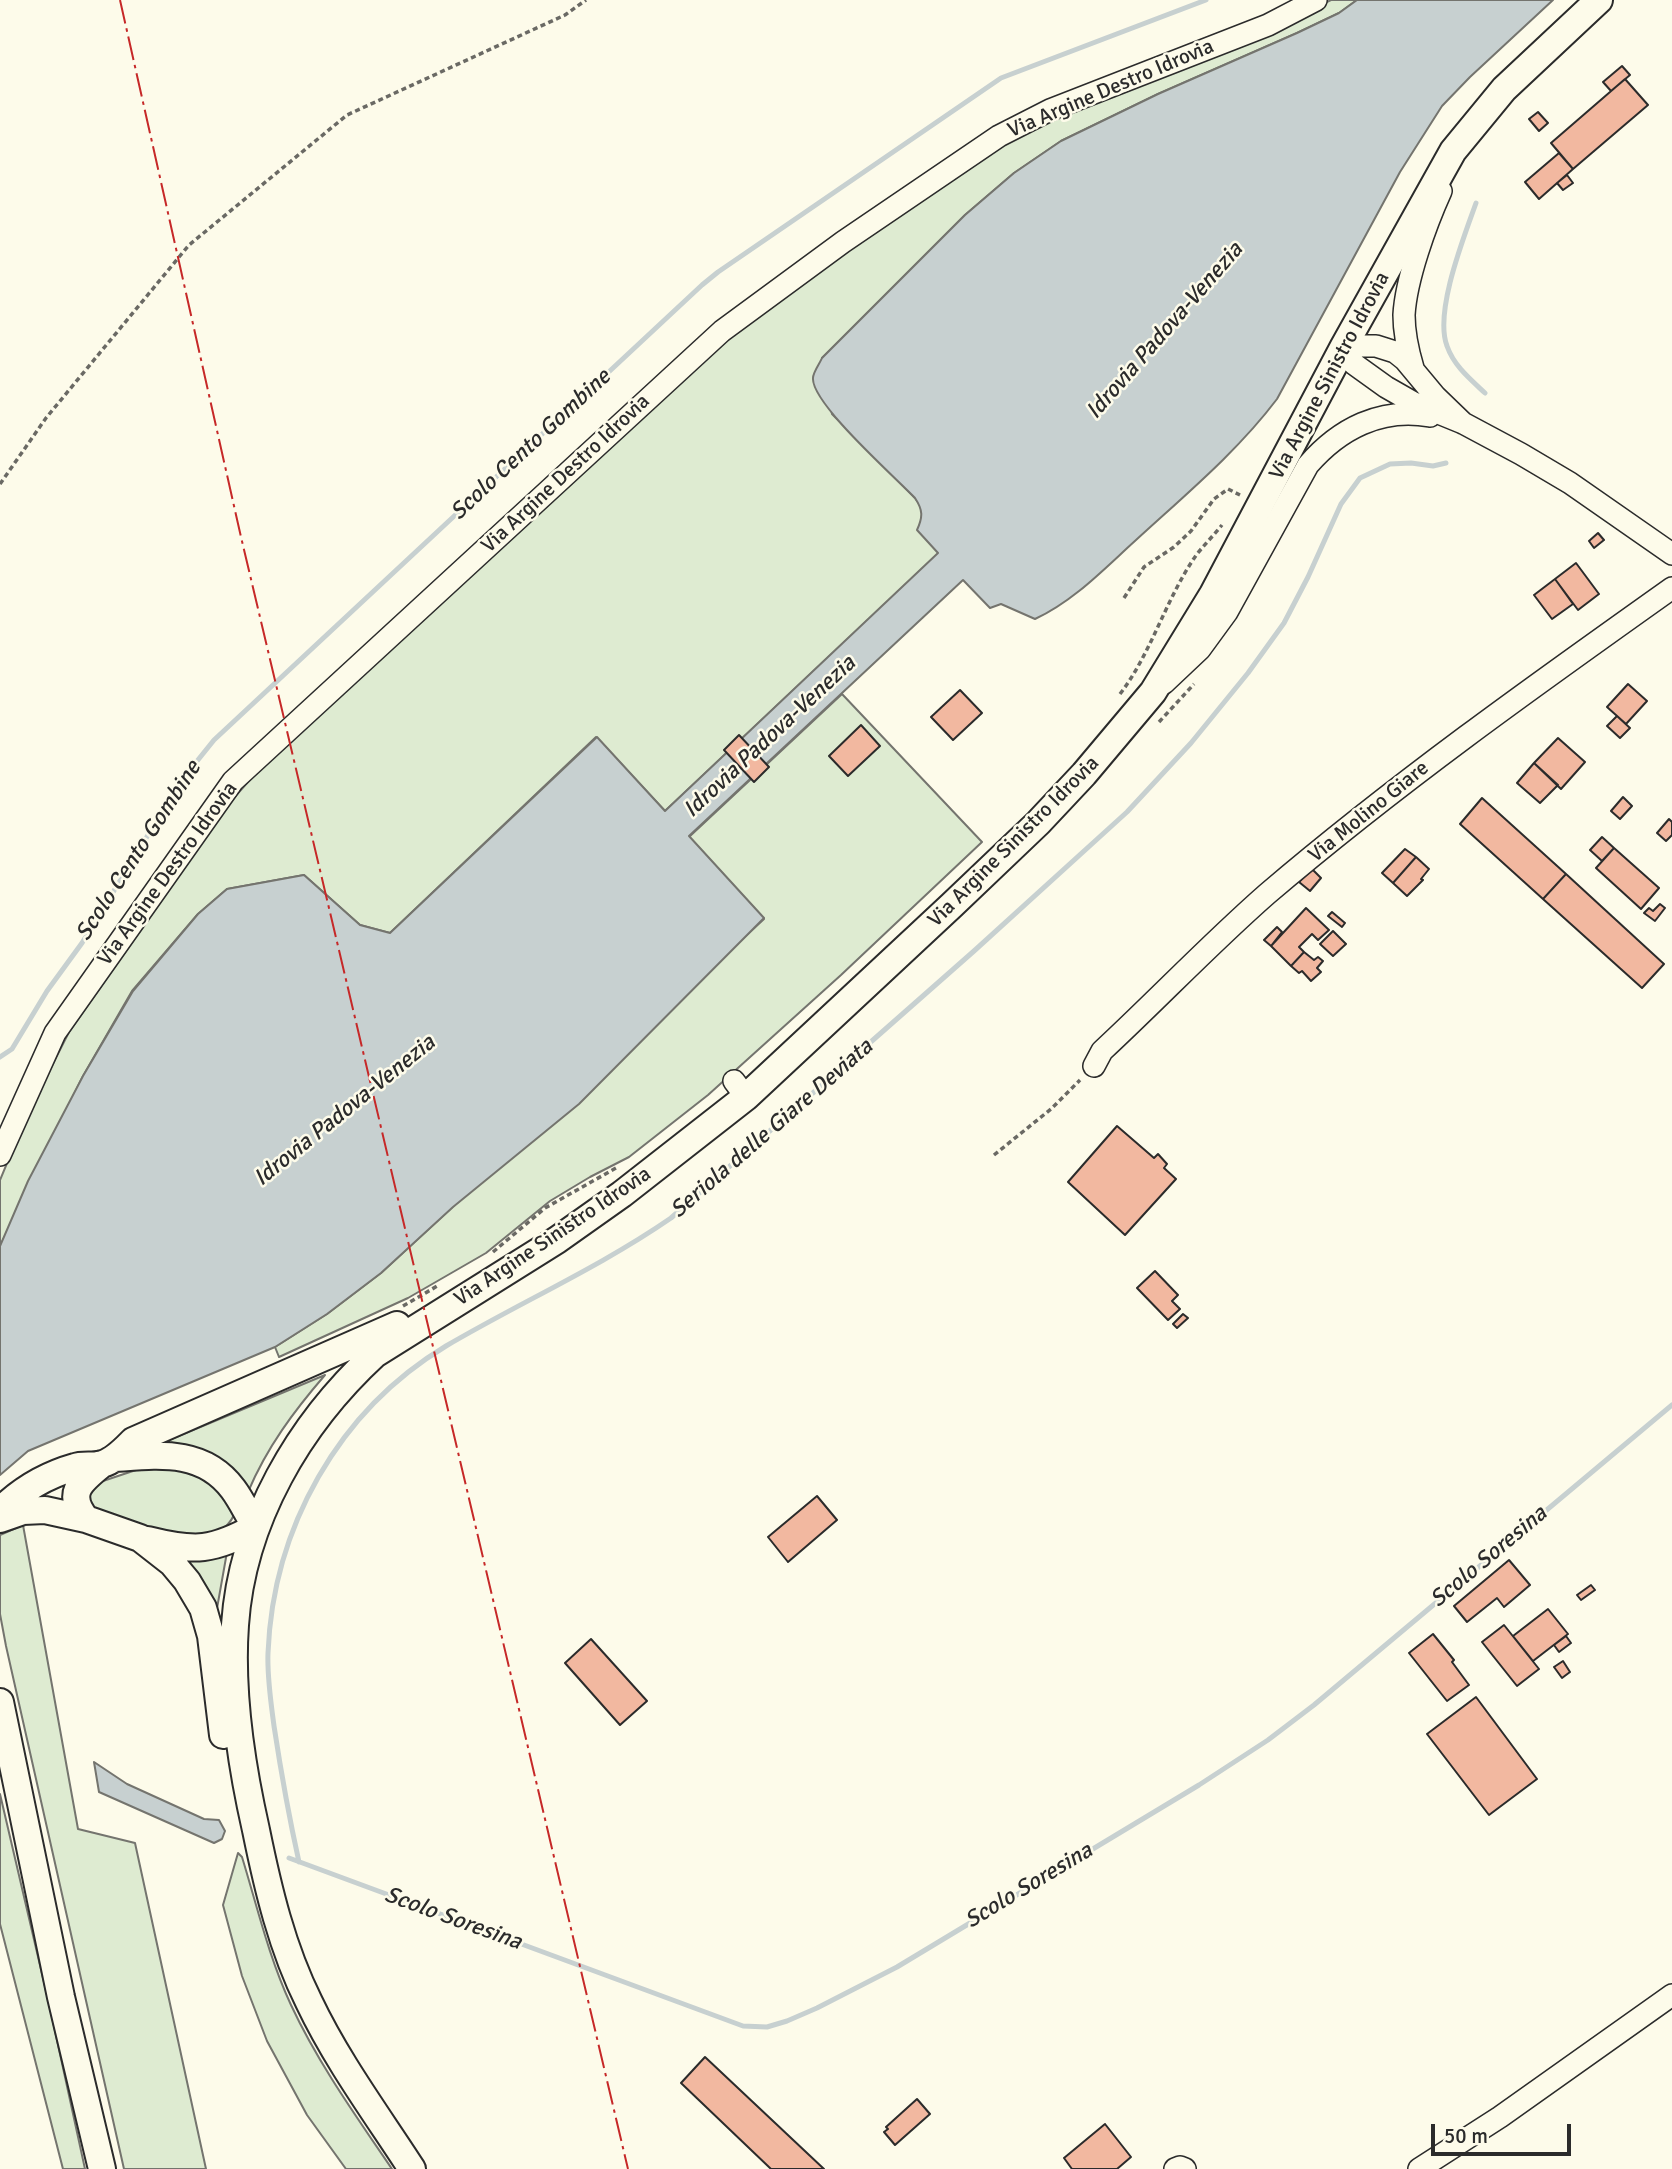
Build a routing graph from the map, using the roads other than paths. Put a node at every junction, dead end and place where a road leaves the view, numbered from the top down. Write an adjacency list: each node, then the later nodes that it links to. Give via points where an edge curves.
1 (1316, 0): 11 (street, Via Argine Destro Idrovia, via 1268,25 1049,110 999,136 722,331 233,781 55,1033)
2 (1599, 0): 3 (main road, Via Argine Sinistro Idrovia)
3 (1483, 112): 4 (main road, Via Argine Sinistro Idrovia, via 1434,181); 5 (street, via 1437,201 1409,284 1404,317)
4 (1344, 346): 5 (street, via 1387,349); 6 (street, via 1354,364 1386,387); 9 (main road, Via Argine Sinistro Idrovia, via 1219,583)
5 (1414, 370): 6 (street, via 1435,396)
6 (1471, 427): 7 (street, via 1570,483); 9 (street, via 1426,415 1383,416 1347,430 1327,445 1308,465 1213,630 1184,665)
7 (1672, 554)
8 (1672, 588): 10 (street, Via Molino Giare, via 1455,743 1293,873 1102,1051)
9 (1153, 692): 12 (main road, Via Argine Sinistro Idrovia, via 1038,822 622,1195)
10 (1094, 1066)
11 (0, 1154)
12 (481, 1286): 13 (main road, via 132,1441); 17 (main road, Via Argine Sinistro Idrovia, via 393,1341 350,1377 296,1448)
13 (109, 1461): 14 (main road, via 76,1466 42,1480); 16 (main road, via 78,1487 77,1503); 17 (main road, via 168,1454 202,1464 232,1488)
14 (0, 1511)
15 (0, 1519): 16 (main road, via 46,1510)
16 (86, 1519): 18 (main road)
17 (256, 1527): 18 (main road, via 208,1547 181,1548); 20 (main road, via 235,1626 236,1707)
18 (140, 1538): 20 (main road, via 172,1563 203,1608 211,1636 221,1732)
19 (0, 1702): 22 (main road)
20 (246, 1788): 23 (main road, via 272,1907 308,2001)
21 (1672, 1996): 26 (street)
22 (102, 2169)
23 (412, 2169)
24 (1175, 2169): 25 (street)
25 (1185, 2169)
26 (1419, 2169)

